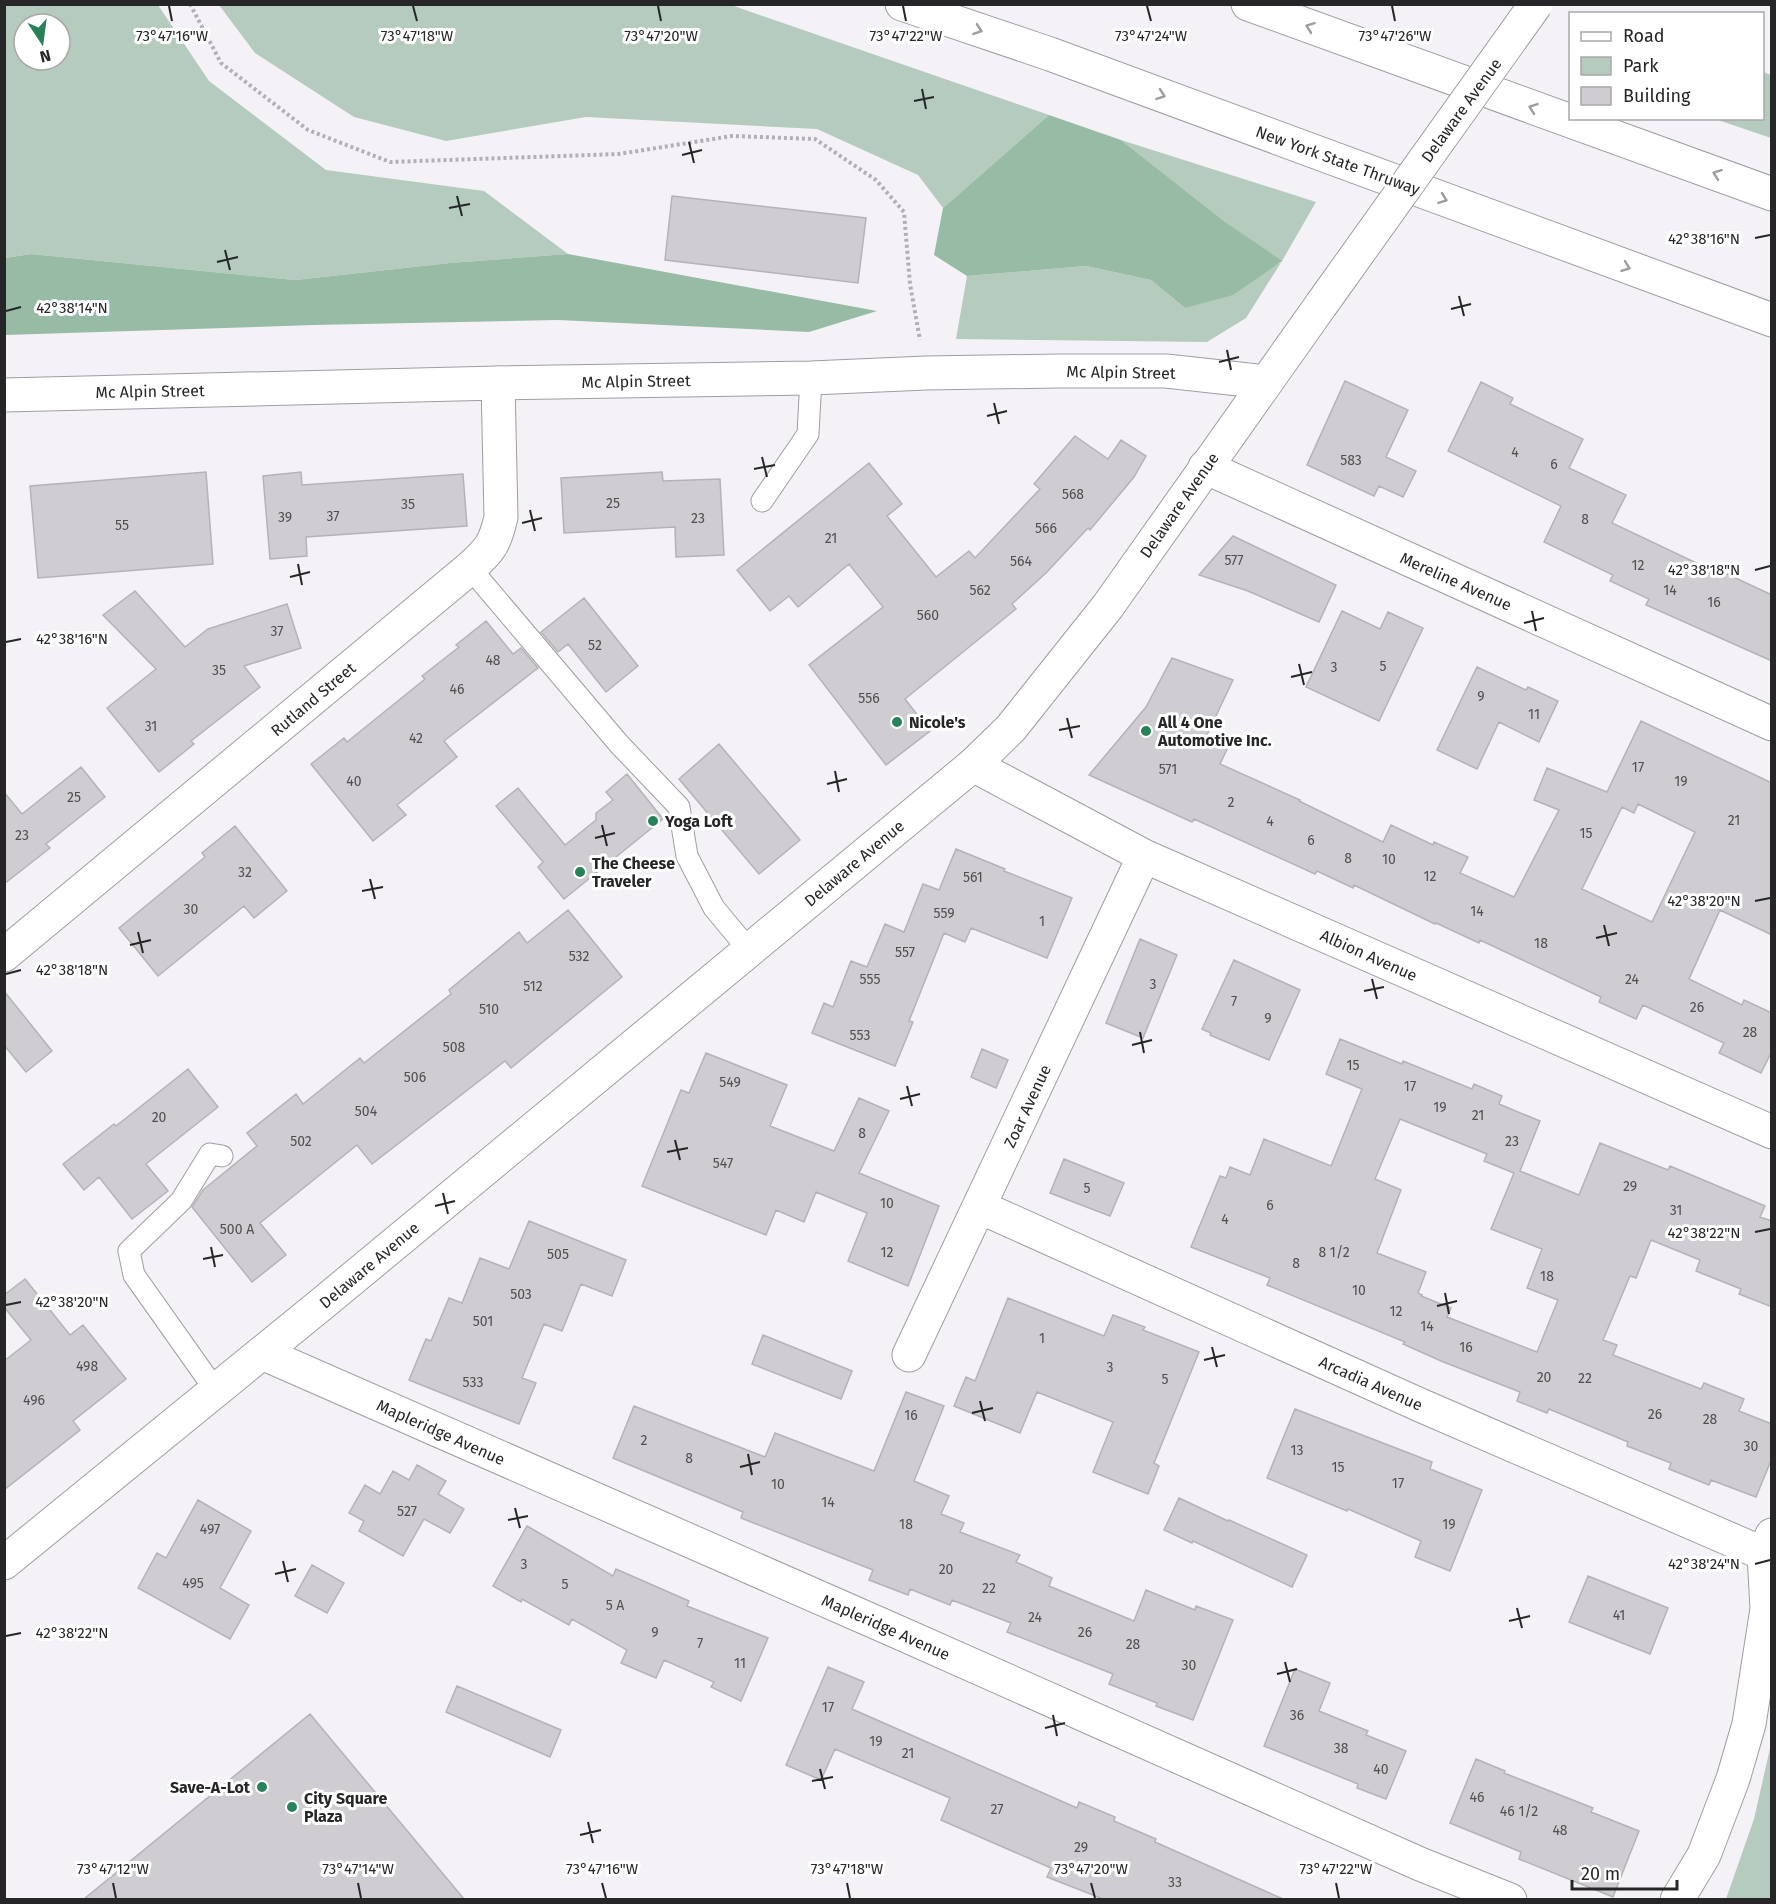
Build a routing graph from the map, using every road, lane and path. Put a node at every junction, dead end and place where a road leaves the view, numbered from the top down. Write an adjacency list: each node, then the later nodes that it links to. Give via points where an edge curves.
1 (190, 4): 7 (path, via 221,63 308,130 390,162 619,154 732,136 815,139 876,180 904,212 910,284)
2 (902, 4): 6 (main road, New York State Thruway, one-way to 6, via 1050,54)
3 (1248, 4): 5 (main road, one-way to 3)
4 (1536, 4): 9 (main road, Delaware Avenue, bridge)
5 (1772, 194)
6 (1772, 320)
7 (926, 373): 8 (main road, Mc Alpin Street); 9 (main road, Mc Alpin Street, via 1166,371)
8 (811, 378): 10 (main road, Mc Alpin Street); 13 (lane, via 808,434)
9 (1266, 382): 12 (main road, Delaware Avenue)
10 (498, 383): 11 (main road, Mc Alpin Street); 14 (main road, Rutland Street, via 501,517 497,537)
11 (4, 395)
12 (1205, 467): 15 (main road, Mereline Avenue); 16 (main road, Delaware Avenue, via 1108,606 1011,728)
13 (762, 501)
14 (470, 568): 18 (lane, via 619,744 679,807 687,856 714,908); 19 (main road, Rutland Street)
15 (1772, 724)
16 (973, 765): 17 (main road, Albion Avenue); 18 (main road, Delaware Avenue)
17 (1144, 856): 20 (main road, Albion Avenue); 22 (main road, Zoar Avenue)
18 (749, 950): 23 (main road, Delaware Avenue)
19 (4, 955)
20 (1772, 1132)
21 (222, 1156): 25 (lane, via 210,1154 182,1201 129,1251 134,1275)
22 (980, 1207): 24 (main road, Zoar Avenue); 26 (main road, Arcadia Avenue, via 1420,1405)
23 (262, 1353): 25 (main road, Delaware Avenue); 28 (main road, Mapleridge Avenue, via 1420,1864)
24 (909, 1355)
25 (216, 1391): 27 (main road, Delaware Avenue)
26 (1768, 1545): 29 (main road, via 1767,1609 1749,1724 1704,1855)
27 (4, 1563)
28 (1510, 1899)
29 (1677, 1899)

